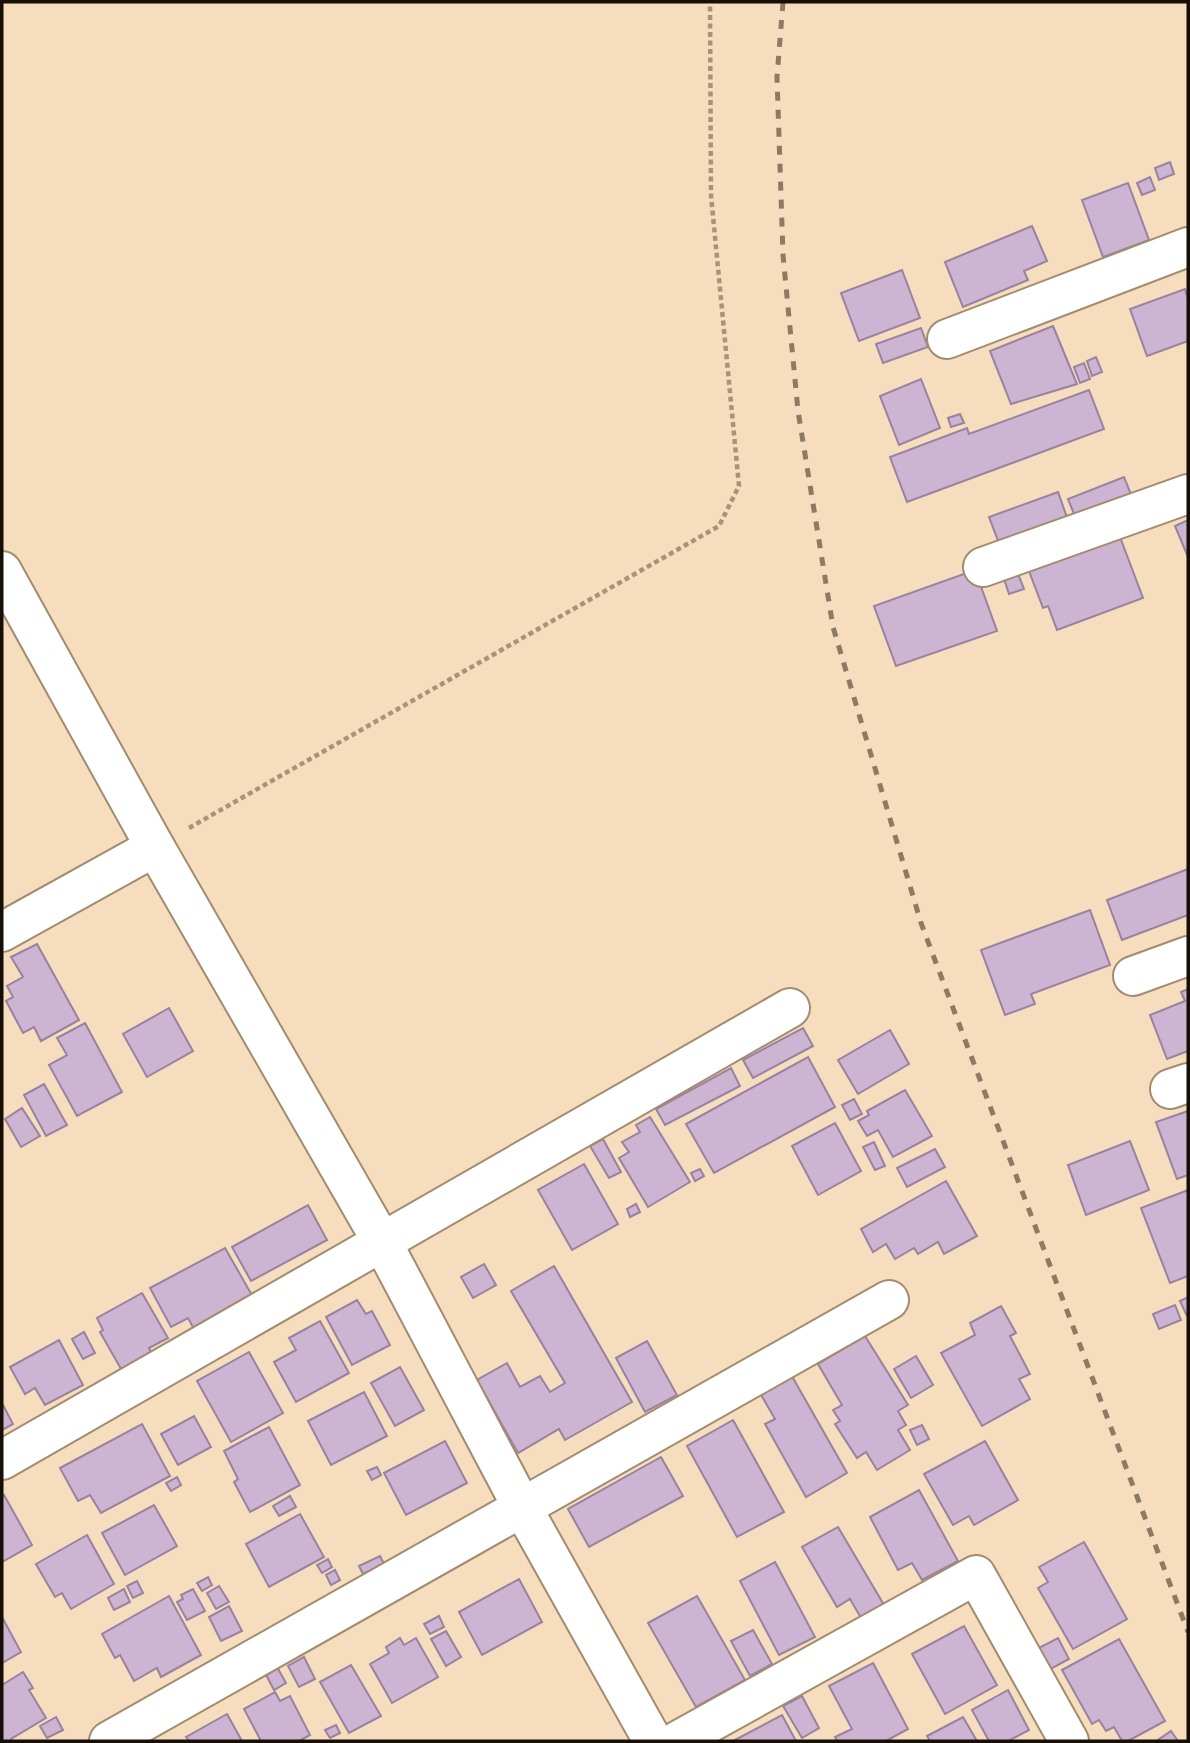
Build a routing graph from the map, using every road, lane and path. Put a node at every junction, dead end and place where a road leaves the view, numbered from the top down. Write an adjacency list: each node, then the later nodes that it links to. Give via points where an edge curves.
1 (710, 2): 7 (path, via 711,195 738,486 719,526)
2 (1188, 247): 3 (street)
3 (947, 339)
4 (1188, 494): 5 (street)
5 (983, 567)
6 (2, 571): 7 (street)
7 (155, 847): 8 (street); 12 (street)
8 (2, 932)
9 (1188, 956): 10 (street)
10 (1133, 976)
11 (790, 1008): 12 (street)
12 (381, 1240): 14 (street); 15 (street)
13 (889, 1300): 15 (street)
14 (2, 1460)
15 (523, 1509): 16 (street); 17 (street)
16 (109, 1741)
17 (653, 1741)
18 (677, 1741): 19 (street, via 976,1575)
19 (1069, 1741)

